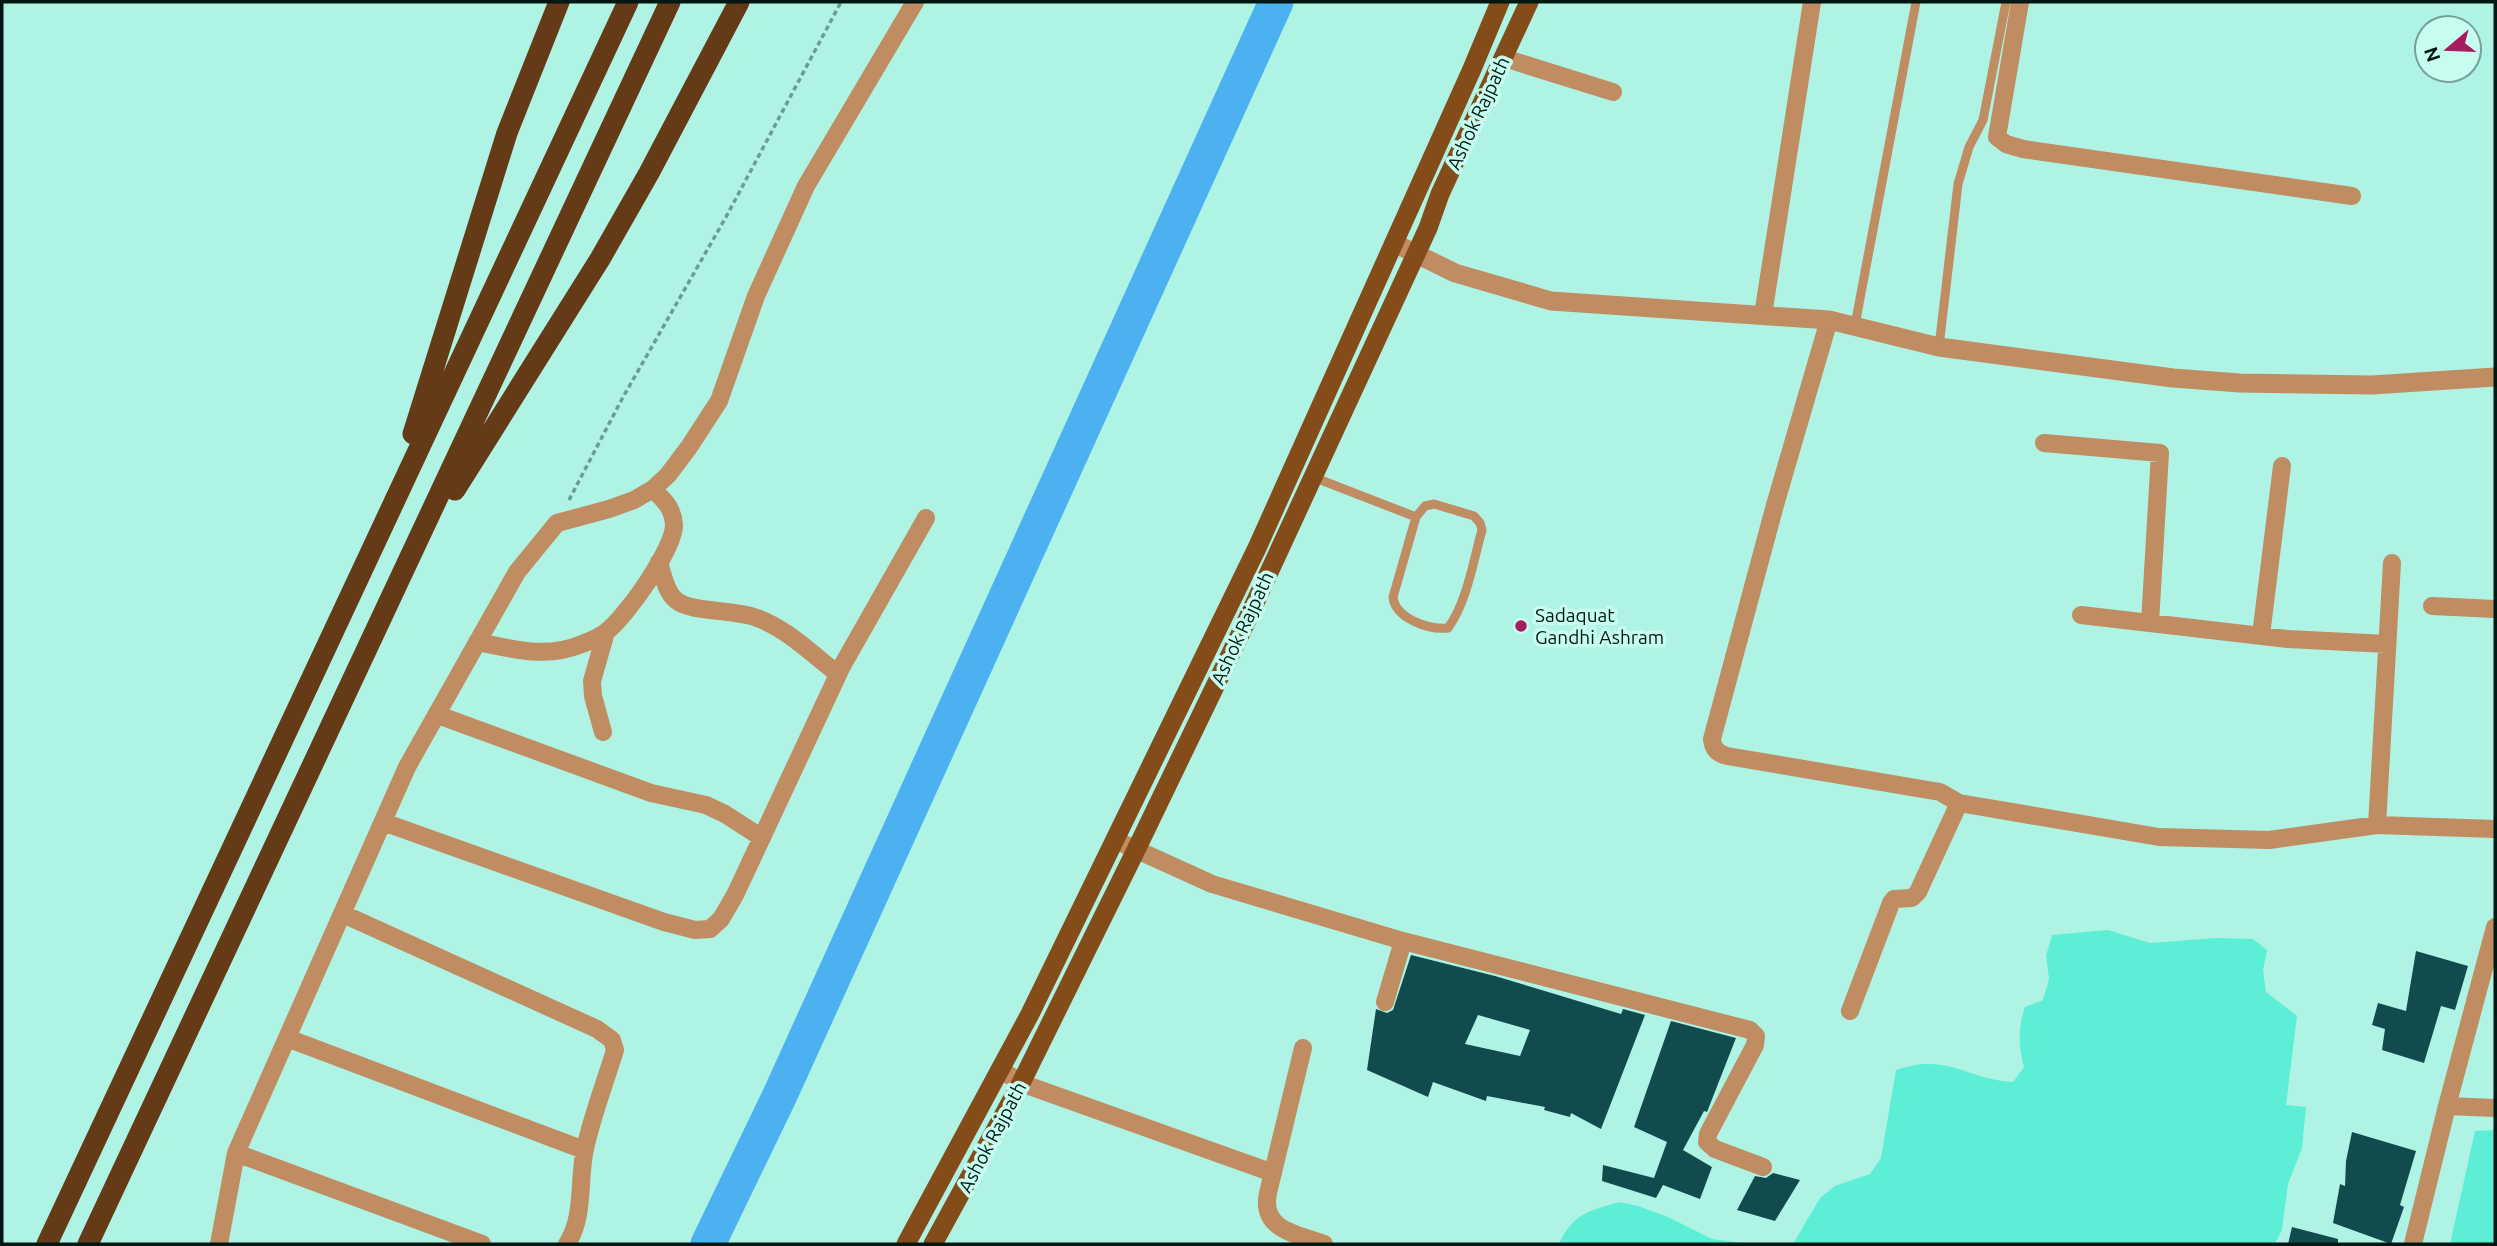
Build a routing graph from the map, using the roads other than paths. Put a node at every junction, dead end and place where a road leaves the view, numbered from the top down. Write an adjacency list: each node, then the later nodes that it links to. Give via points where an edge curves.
1 (559, 2): 27 (highway, via 507,133)
2 (628, 2): 27 (highway)
3 (670, 2): 32 (highway)
4 (739, 2): 32 (highway, via 600,259)
5 (915, 2): 26 (street, via 806,186 756,296 719,401 689,447)
6 (1500, 2): 15 (main road, Ashok Rajpath)
7 (1529, 2): 12 (main road, Ashok Rajpath)
8 (1812, 2): 17 (street)
9 (1916, 2): 19 (lane)
10 (2006, 2): 20 (lane, via 1983,120 1958,184)
11 (2020, 2): 14 (street, via 1997,137 2006,144)
12 (1504, 58): 13 (street); 16 (main road, Ashok Rajpath)
13 (1613, 92)
14 (2352, 196)
15 (1394, 243): 16 (street); 24 (main road, Ashok Rajpath)
16 (1415, 253): 17 (street, via 1455,273 1551,301); 25 (main road, Ashok Rajpath)
17 (1763, 315): 18 (street)
18 (1829, 320): 19 (street); 44 (street, via 1775,505 1713,747 1727,757 1940,792)
19 (1855, 325): 20 (street)
20 (1939, 347): 21 (street, via 2240,383 2372,385)
21 (2495, 377)
22 (2045, 443): 36 (street, via 2160,453)
23 (2282, 466): 38 (street)
24 (1292, 468): 25 (lane); 49 (main road, Ashok Rajpath)
25 (1313, 477): 28 (lane); 50 (main road, Ashok Rajpath)
26 (653, 489): 30 (street, via 670,505 674,525 670,546); 39 (street, via 609,509 557,523 517,572)
27 (389, 510): 66 (highway)
28 (1416, 517): 28 (lane, via 1425,506 1434,504 1474,516 1480,523 1469,577 1448,628 1417,621 1394,606)
29 (926, 518): 41 (street)
30 (659, 562): 37 (street, via 627,611); 41 (street, via 666,585 680,603 759,618)
31 (2392, 563): 40 (street)
32 (407, 567): 67 (highway)
33 (2431, 606): 34 (street)
34 (2495, 609)
35 (2081, 615): 36 (street)
36 (2150, 623): 38 (street)
37 (606, 632): 39 (street, via 582,645 543,654); 43 (street, via 592,681)
38 (2261, 635): 40 (street)
39 (477, 642): 42 (street)
40 (2387, 644): 46 (street)
41 (838, 674): 48 (street)
42 (438, 715): 45 (street, via 407,767); 48 (street, via 651,793 706,805)
43 (603, 732)
44 (1959, 803): 46 (street, via 2159,837 2269,840); 55 (street, via 1916,895 1891,903)
45 (383, 822): 48 (street, via 695,930 709,929 721,919); 51 (street)
46 (2377, 825): 47 (street)
47 (2495, 829)
48 (762, 838)
49 (1115, 840): 50 (street); 58 (main road, Ashok Rajpath)
50 (1136, 850): 53 (street, via 1212,884); 59 (main road, Ashok Rajpath)
51 (343, 914): 56 (street); 62 (street, via 597,1029 612,1040 615,1050)
52 (2495, 927): 60 (street)
53 (1403, 941): 54 (street); 64 (street, via 1750,1030 1756,1035 1755,1045 1707,1142)
54 (1385, 1002)
55 (1850, 1011)
56 (287, 1038): 62 (street); 63 (street)
57 (1303, 1048): 65 (street)
58 (1000, 1069): 59 (street); 71 (main road, Ashok Rajpath)
59 (1021, 1083): 65 (street); 72 (main road, Ashok Rajpath)
60 (2446, 1107): 61 (street); 74 (street)
61 (2495, 1108)
62 (584, 1150): 70 (street, via 578,1214)
63 (236, 1153): 68 (street); 69 (street)
64 (1763, 1167)
65 (1273, 1173): 73 (street, via 1266,1201 1273,1222)
66 (47, 1244)
67 (88, 1244)
68 (219, 1244)
69 (482, 1244)
70 (567, 1244)
71 (906, 1244)
72 (933, 1244)
73 (1324, 1244)
74 (2413, 1244)

